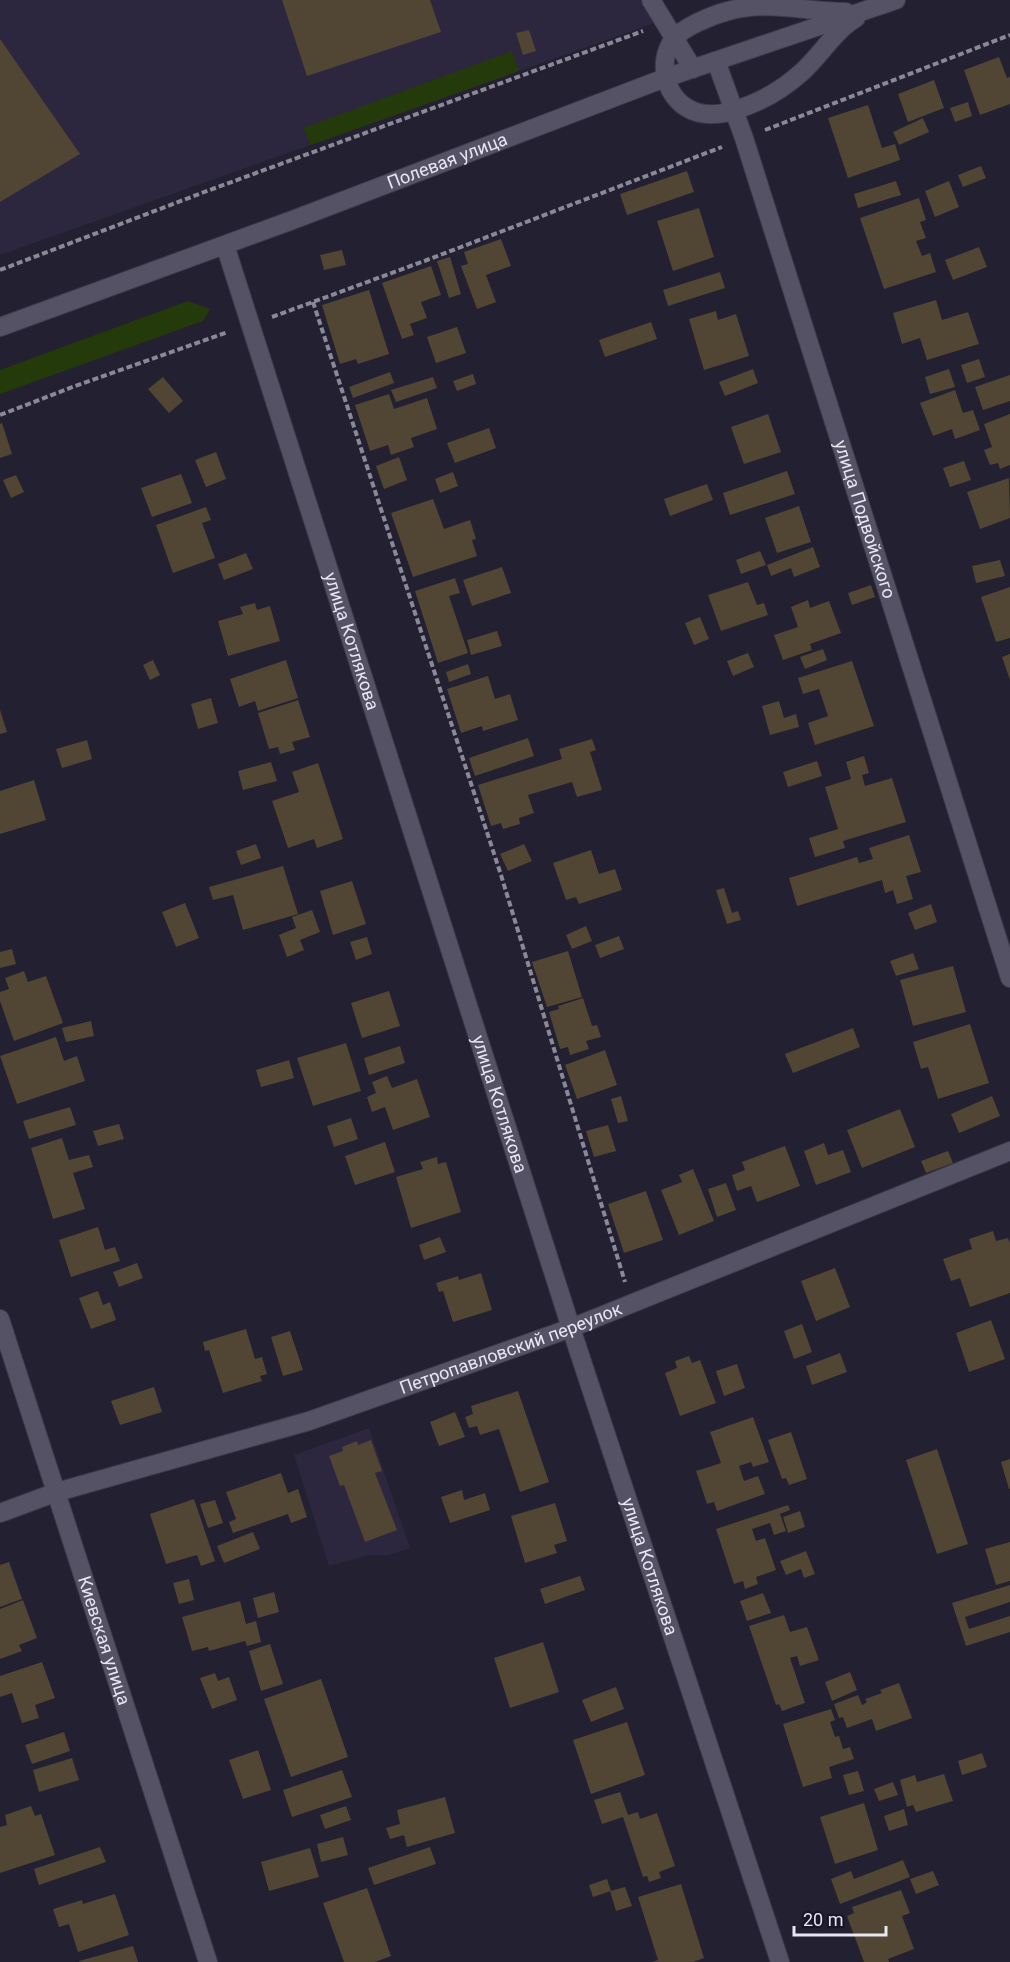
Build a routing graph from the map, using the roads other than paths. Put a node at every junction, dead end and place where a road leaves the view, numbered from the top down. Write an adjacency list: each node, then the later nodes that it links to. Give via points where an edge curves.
1 (896, 0): 3 (street, Полевая улица)
2 (656, 7): 4 (street)
3 (865, 10): 4 (street, via 827,12 758,5 695,23); 5 (street, Полевая улица); 8 (street, via 803,71 774,93)
4 (674, 38): 6 (street); 7 (street, via 665,55)
5 (716, 62): 6 (street, Полевая улица); 8 (street, улица Подвойского)
6 (693, 69): 7 (street, Полевая улица)
7 (665, 78): 8 (street, via 676,99 691,110 713,114); 9 (street, Полевая улица)
8 (735, 111): 11 (street, улица Подвойского)
9 (225, 245): 10 (street, Полевая улица); 14 (street, улица Котлякова)
10 (0, 327)
11 (1010, 978)
12 (1010, 1152): 14 (street, Петропавловский переулок)
13 (0, 1319): 15 (street, Киевская улица)
14 (571, 1328): 15 (street, Петропавловский переулок, via 309,1421); 18 (street, улица Котлякова)
15 (57, 1492): 16 (street, Петропавловский переулок); 17 (street, Киевская улица)
16 (0, 1513)
17 (208, 1962)
18 (780, 1962)

